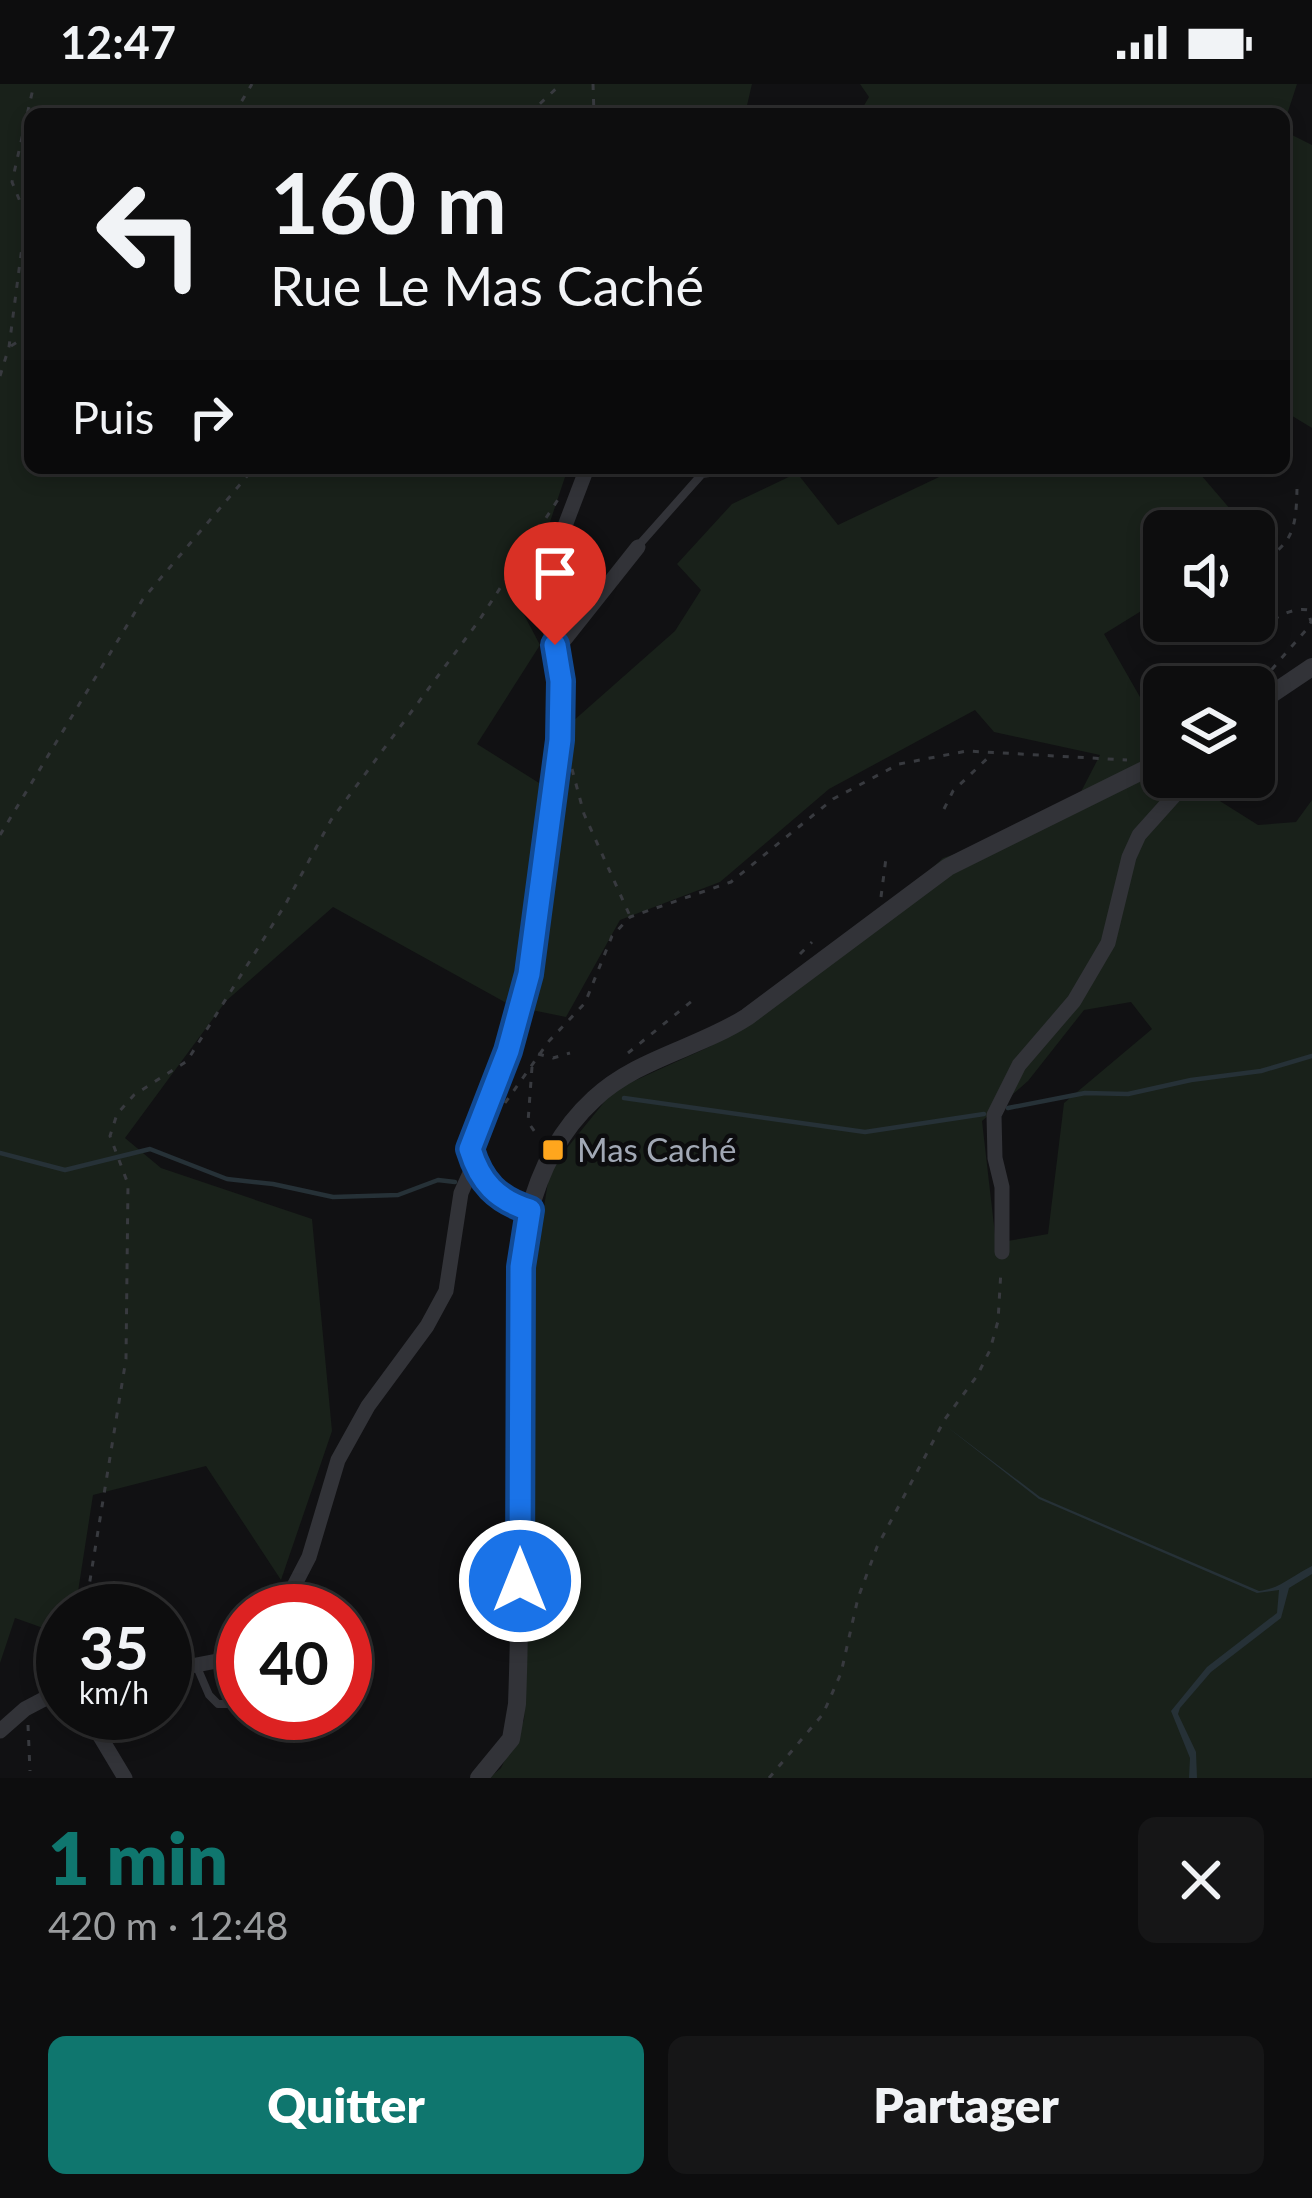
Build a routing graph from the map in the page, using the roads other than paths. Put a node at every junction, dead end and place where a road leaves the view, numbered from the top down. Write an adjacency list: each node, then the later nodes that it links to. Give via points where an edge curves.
1 (585, 474): 4 (street, via 547,573 542,608)
2 (702, 474): 3 (lane)
3 (638, 547): 4 (street)
4 (555, 645): 9 (street, via 560,740 529,974 470,1149)
5 (1312, 668): 6 (street)
6 (1275, 692)
7 (1143, 770): 10 (street, via 948,867 717,1036 595,1097 550,1154)
8 (1172, 798): 11 (street, via 1129,857 1108,943 1074,1001 1019,1065 994,1115)
9 (474, 1163): 10 (street, via 498,1198); 12 (street, via 461,1192 446,1291 338,1460)
10 (530, 1210): 21 (street, via 521,1267 517,1704 511,1738)
11 (1002, 1252)
12 (295, 1584)
13 (216, 1662): 14 (street)
14 (197, 1666): 15 (street); 16 (lane)
15 (192, 1667)
16 (216, 1702)
17 (36, 1704): 18 (street)
18 (0, 1731)
19 (102, 1740): 20 (street)
20 (125, 1778)
21 (479, 1778)

